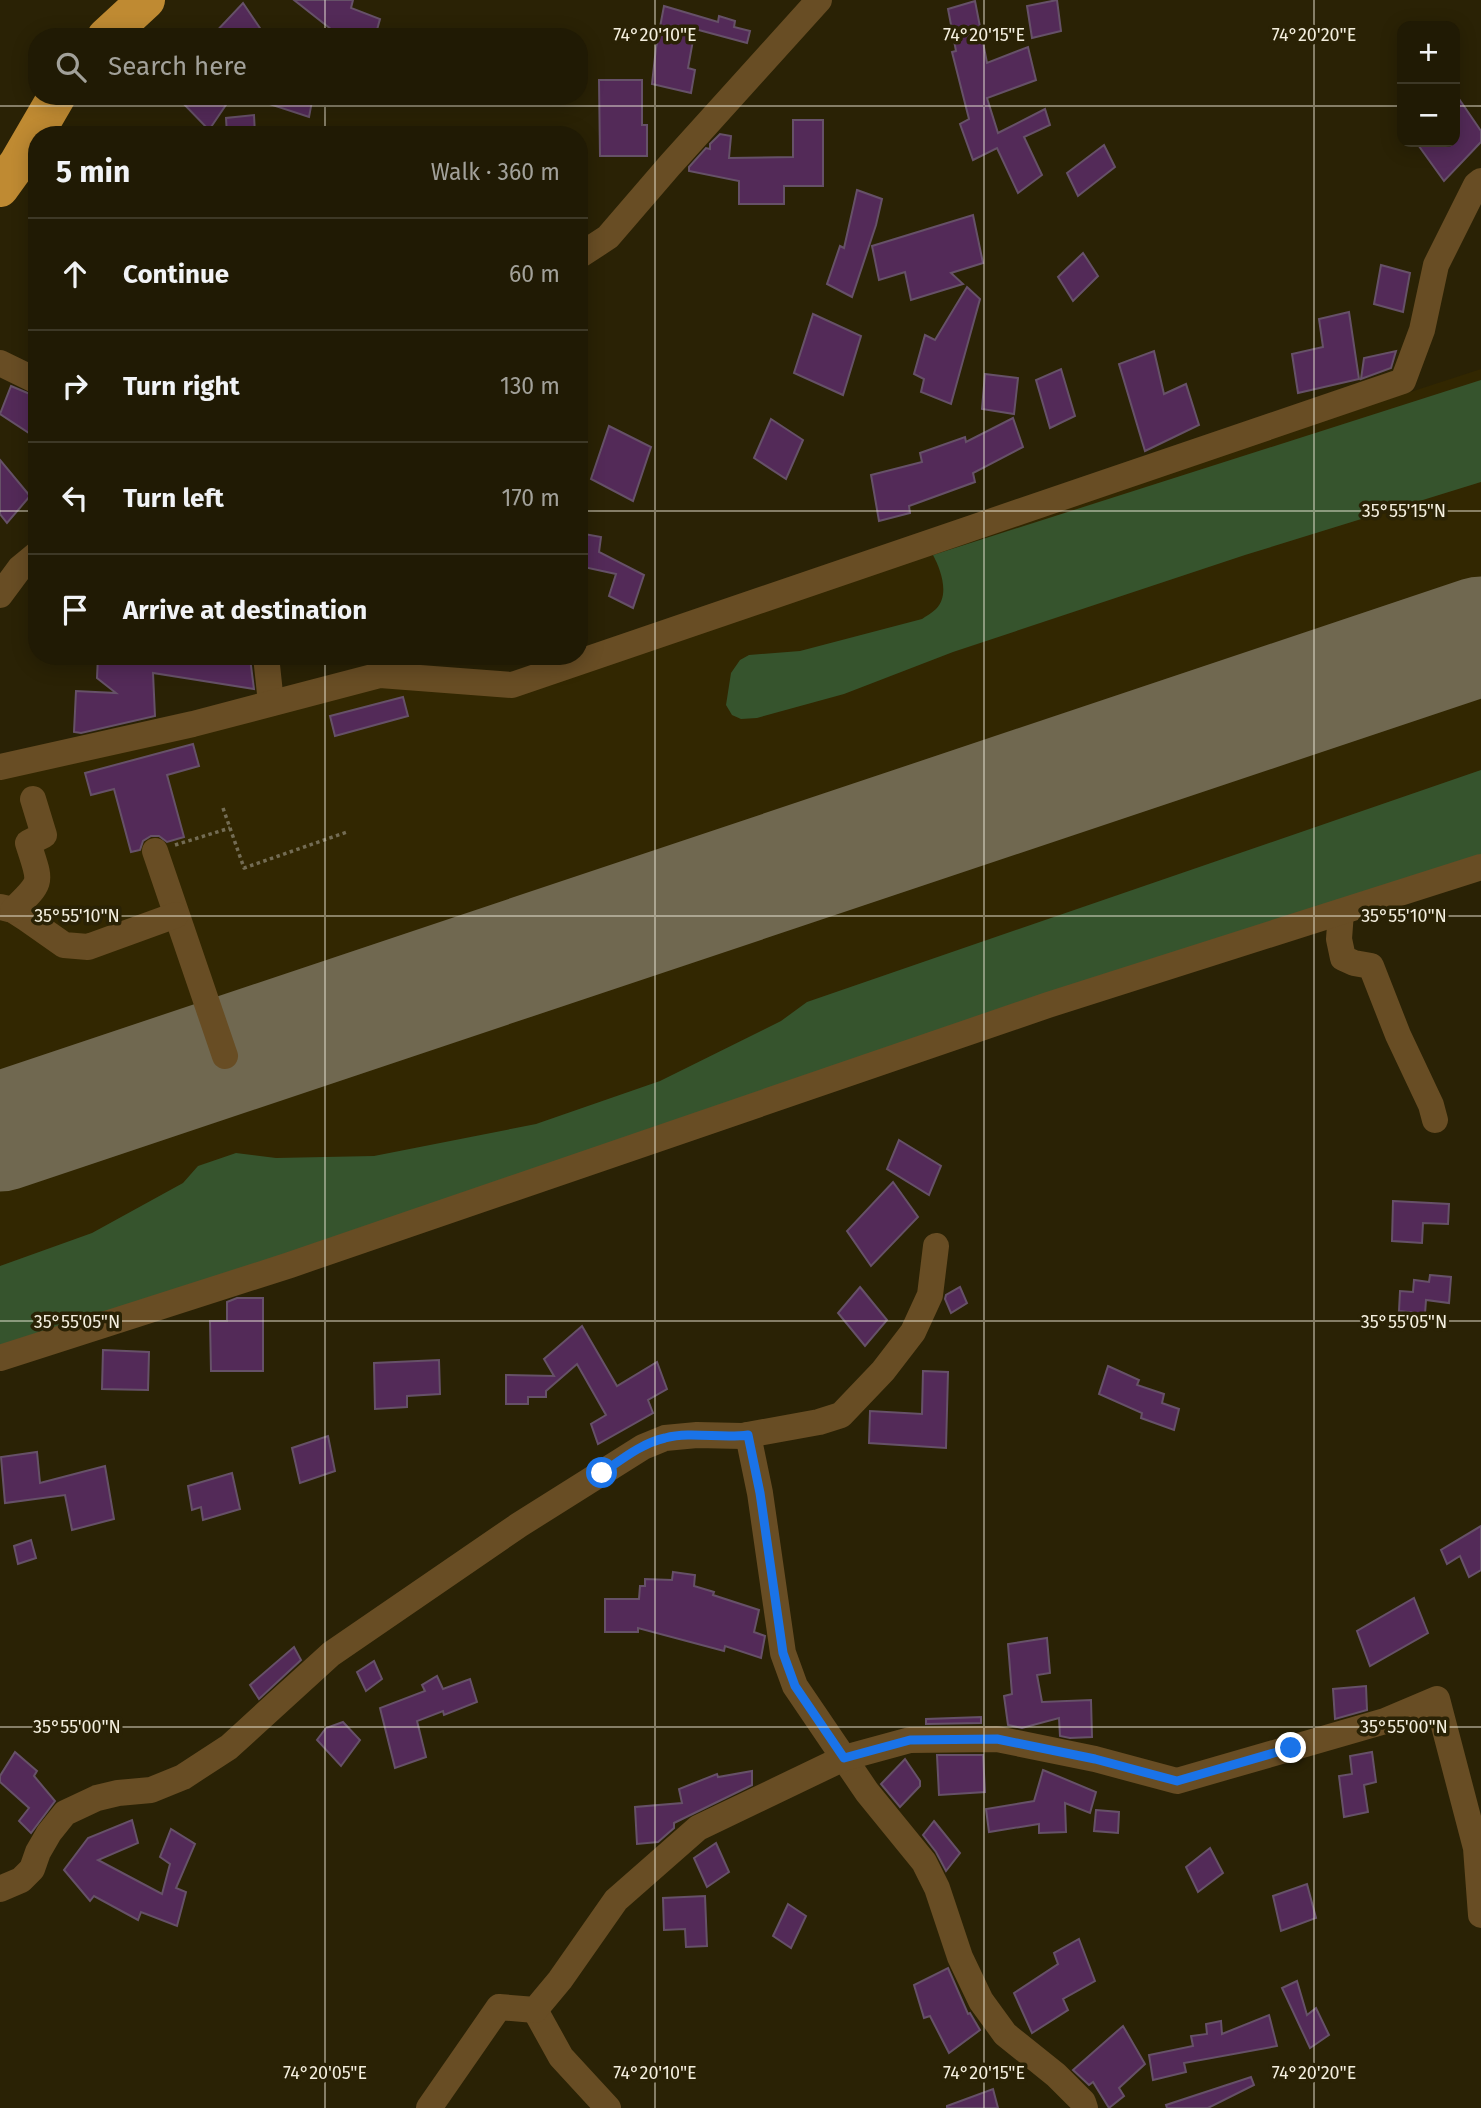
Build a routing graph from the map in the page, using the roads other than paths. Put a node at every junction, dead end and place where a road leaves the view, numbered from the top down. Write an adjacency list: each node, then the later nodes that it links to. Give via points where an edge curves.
1 (146, 0): 3 (highway)
2 (819, 0): 9 (street, via 608,237)
3 (116, 28)
4 (52, 105): 5 (highway)
5 (40, 126)
6 (28, 146): 8 (highway)
7 (1481, 181): 14 (street, via 1436,265 1422,330 1403,381)
8 (0, 188)
9 (588, 250)
10 (0, 363): 11 (street)
11 (28, 377)
12 (28, 561): 13 (street)
13 (0, 595)
14 (588, 659)
15 (267, 665): 17 (street)
16 (571, 665): 17 (street, via 512,685 380,675)
17 (271, 704): 18 (street)
18 (0, 767)
19 (33, 799): 22 (street, via 44,835 28,843 38,883)
20 (155, 851): 24 (street)
21 (1481, 867): 23 (street)
22 (6, 908): 24 (street, via 64,945 88,947)
23 (1341, 912): 26 (street, via 1343,958 1371,966); 28 (street, via 1048,1004 290,1265)
24 (176, 915): 25 (street)
25 (225, 1056)
26 (1435, 1120)
27 (936, 1246): 29 (street, via 930,1295 913,1332 841,1415)
28 (0, 1358)
29 (748, 1435): 30 (street, via 783,1653 795,1686); 31 (street, via 665,1438 643,1447 519,1525 331,1654 229,1746 183,1777 151,1790 97,1798 65,1813 49,1833 32,1869)
30 (844, 1758): 32 (street, via 910,1740 997,1739 1177,1781 1385,1721 1437,1699 1476,1848); 33 (street, via 698,1828 616,1900); 36 (street, via 924,1862 981,2001 1005,2034 1056,2075)
31 (0, 1889)
32 (1481, 1915)
33 (535, 2010): 34 (street, via 499,2007); 35 (street, via 561,2057)
34 (429, 2108)
35 (608, 2108)
36 (1085, 2108)

